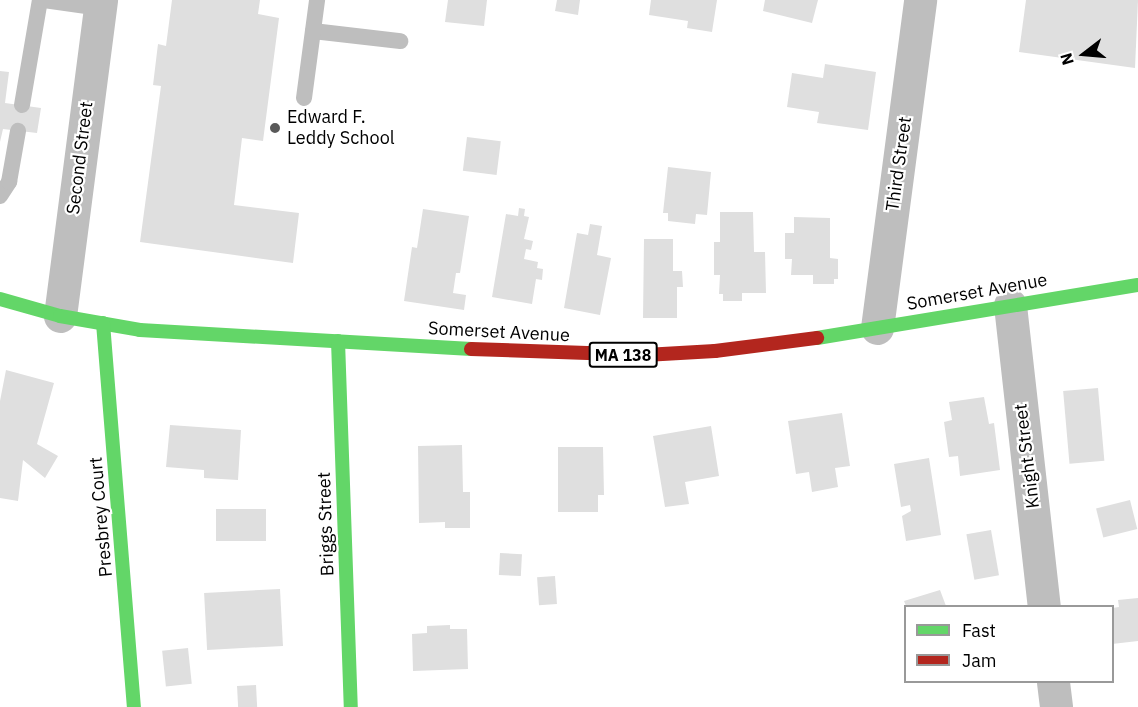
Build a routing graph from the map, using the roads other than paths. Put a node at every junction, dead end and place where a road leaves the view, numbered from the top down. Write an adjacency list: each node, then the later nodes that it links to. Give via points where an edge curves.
1 (42, 0): 4 (lane); 8 (lane)
2 (317, 0): 5 (lane)
3 (920, 0): 16 (street, Third Street)
4 (100, 4): 14 (street, Second Street)
5 (313, 31): 6 (lane); 7 (lane)
6 (400, 41)
7 (304, 98)
8 (22, 105)
9 (18, 131): 10 (lane, via 9,182)
10 (0, 196)
11 (1138, 285): 13 (main road, Somerset Avenue / MA 138)
12 (0, 299): 14 (main road, Somerset Avenue / MA 138)
13 (1010, 305): 16 (main road, Somerset Avenue / MA 138); 18 (street, Knight Street)
14 (60, 316): 15 (main road, Somerset Avenue / MA 138)
15 (103, 323): 17 (main road, Somerset Avenue / MA 138, via 140,330); 20 (main road, Presbrey Court)
16 (877, 328): 17 (main road, Somerset Avenue / MA 138, via 749,348 645,354 515,352)
17 (338, 340): 21 (main road, Briggs Street)
18 (1044, 605)
19 (1053, 683): 22 (street)
20 (134, 707)
21 (351, 707)
22 (1056, 707)

